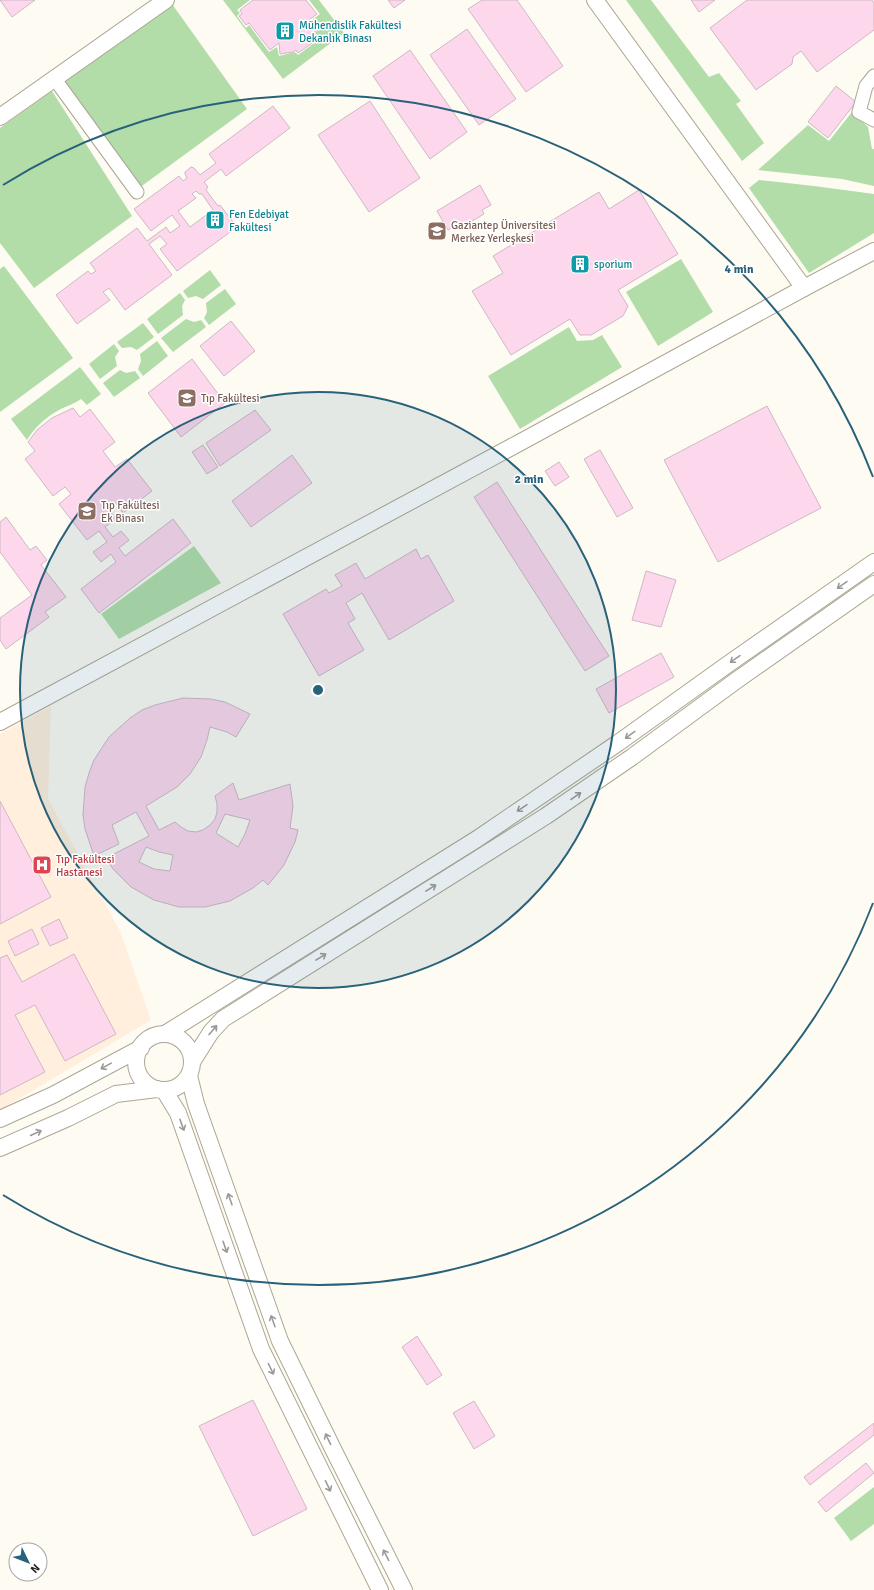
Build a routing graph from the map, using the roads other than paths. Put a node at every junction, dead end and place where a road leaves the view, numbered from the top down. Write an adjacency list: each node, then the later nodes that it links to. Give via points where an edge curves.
1 (166, 0): 4 (street)
2 (595, 0): 9 (street)
3 (874, 76): 6 (street, via 866,86 859,112)
4 (54, 78): 5 (street); 7 (street)
5 (0, 117)
6 (874, 120)
7 (137, 192)
8 (874, 251): 9 (street)
9 (804, 288): 12 (street)
10 (874, 562): 13 (street, one-way to 13, via 477,839)
11 (874, 584): 15 (street, one-way to 11, via 211,1032 223,1019 546,816)
12 (0, 722)
13 (165, 1034): 14 (street, via 151,1038); 15 (street, via 172,1035 184,1043 191,1055)
14 (140, 1048): 16 (street, via 138,1069 144,1082); 17 (street, one-way to 17, via 53,1095)
15 (190, 1069): 16 (street, via 178,1086); 20 (street, one-way to 15, via 280,1341 196,1104)
16 (160, 1089): 18 (street, one-way to 16, via 116,1094); 19 (street, one-way to 19, via 178,1113 261,1348)
17 (0, 1119)
18 (0, 1148)
19 (380, 1590)
20 (404, 1590)

